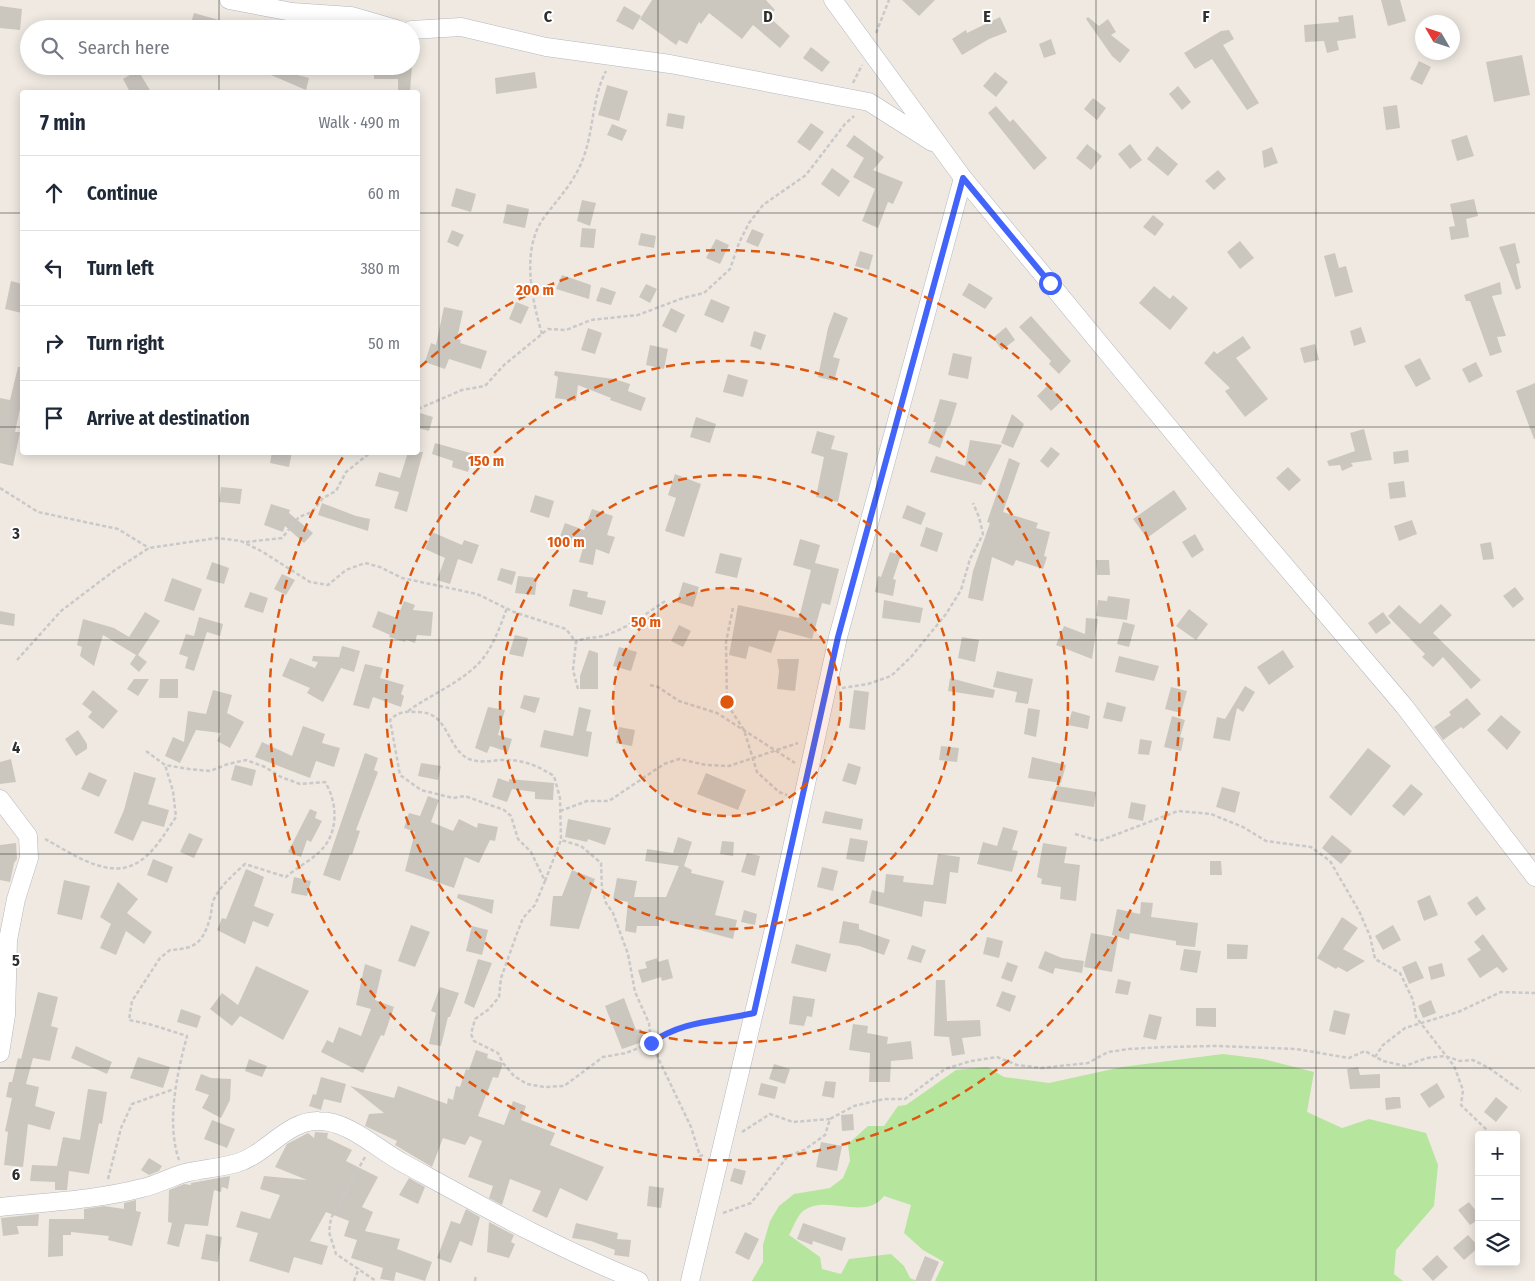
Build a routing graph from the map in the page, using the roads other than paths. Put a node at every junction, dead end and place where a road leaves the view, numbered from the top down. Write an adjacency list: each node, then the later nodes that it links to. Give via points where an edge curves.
1 (229, 0): 3 (street, via 292,12)
2 (833, 0): 5 (street)
3 (365, 20)
4 (420, 29): 6 (street, via 461,27 546,47 670,64)
5 (890, 78): 6 (street); 7 (street)
6 (869, 102): 7 (street)
7 (941, 148): 8 (street)
8 (963, 178): 10 (street, via 1404,706); 14 (street, via 838,637)
9 (0, 799): 11 (street, via 28,836 29,858 8,940 6,1015)
10 (1535, 877)
11 (0, 1053)
12 (0, 1207): 13 (street, via 143,1188 183,1174 237,1163 256,1155 306,1121 321,1121 337,1124 528,1228)
13 (639, 1281)
14 (690, 1281)

